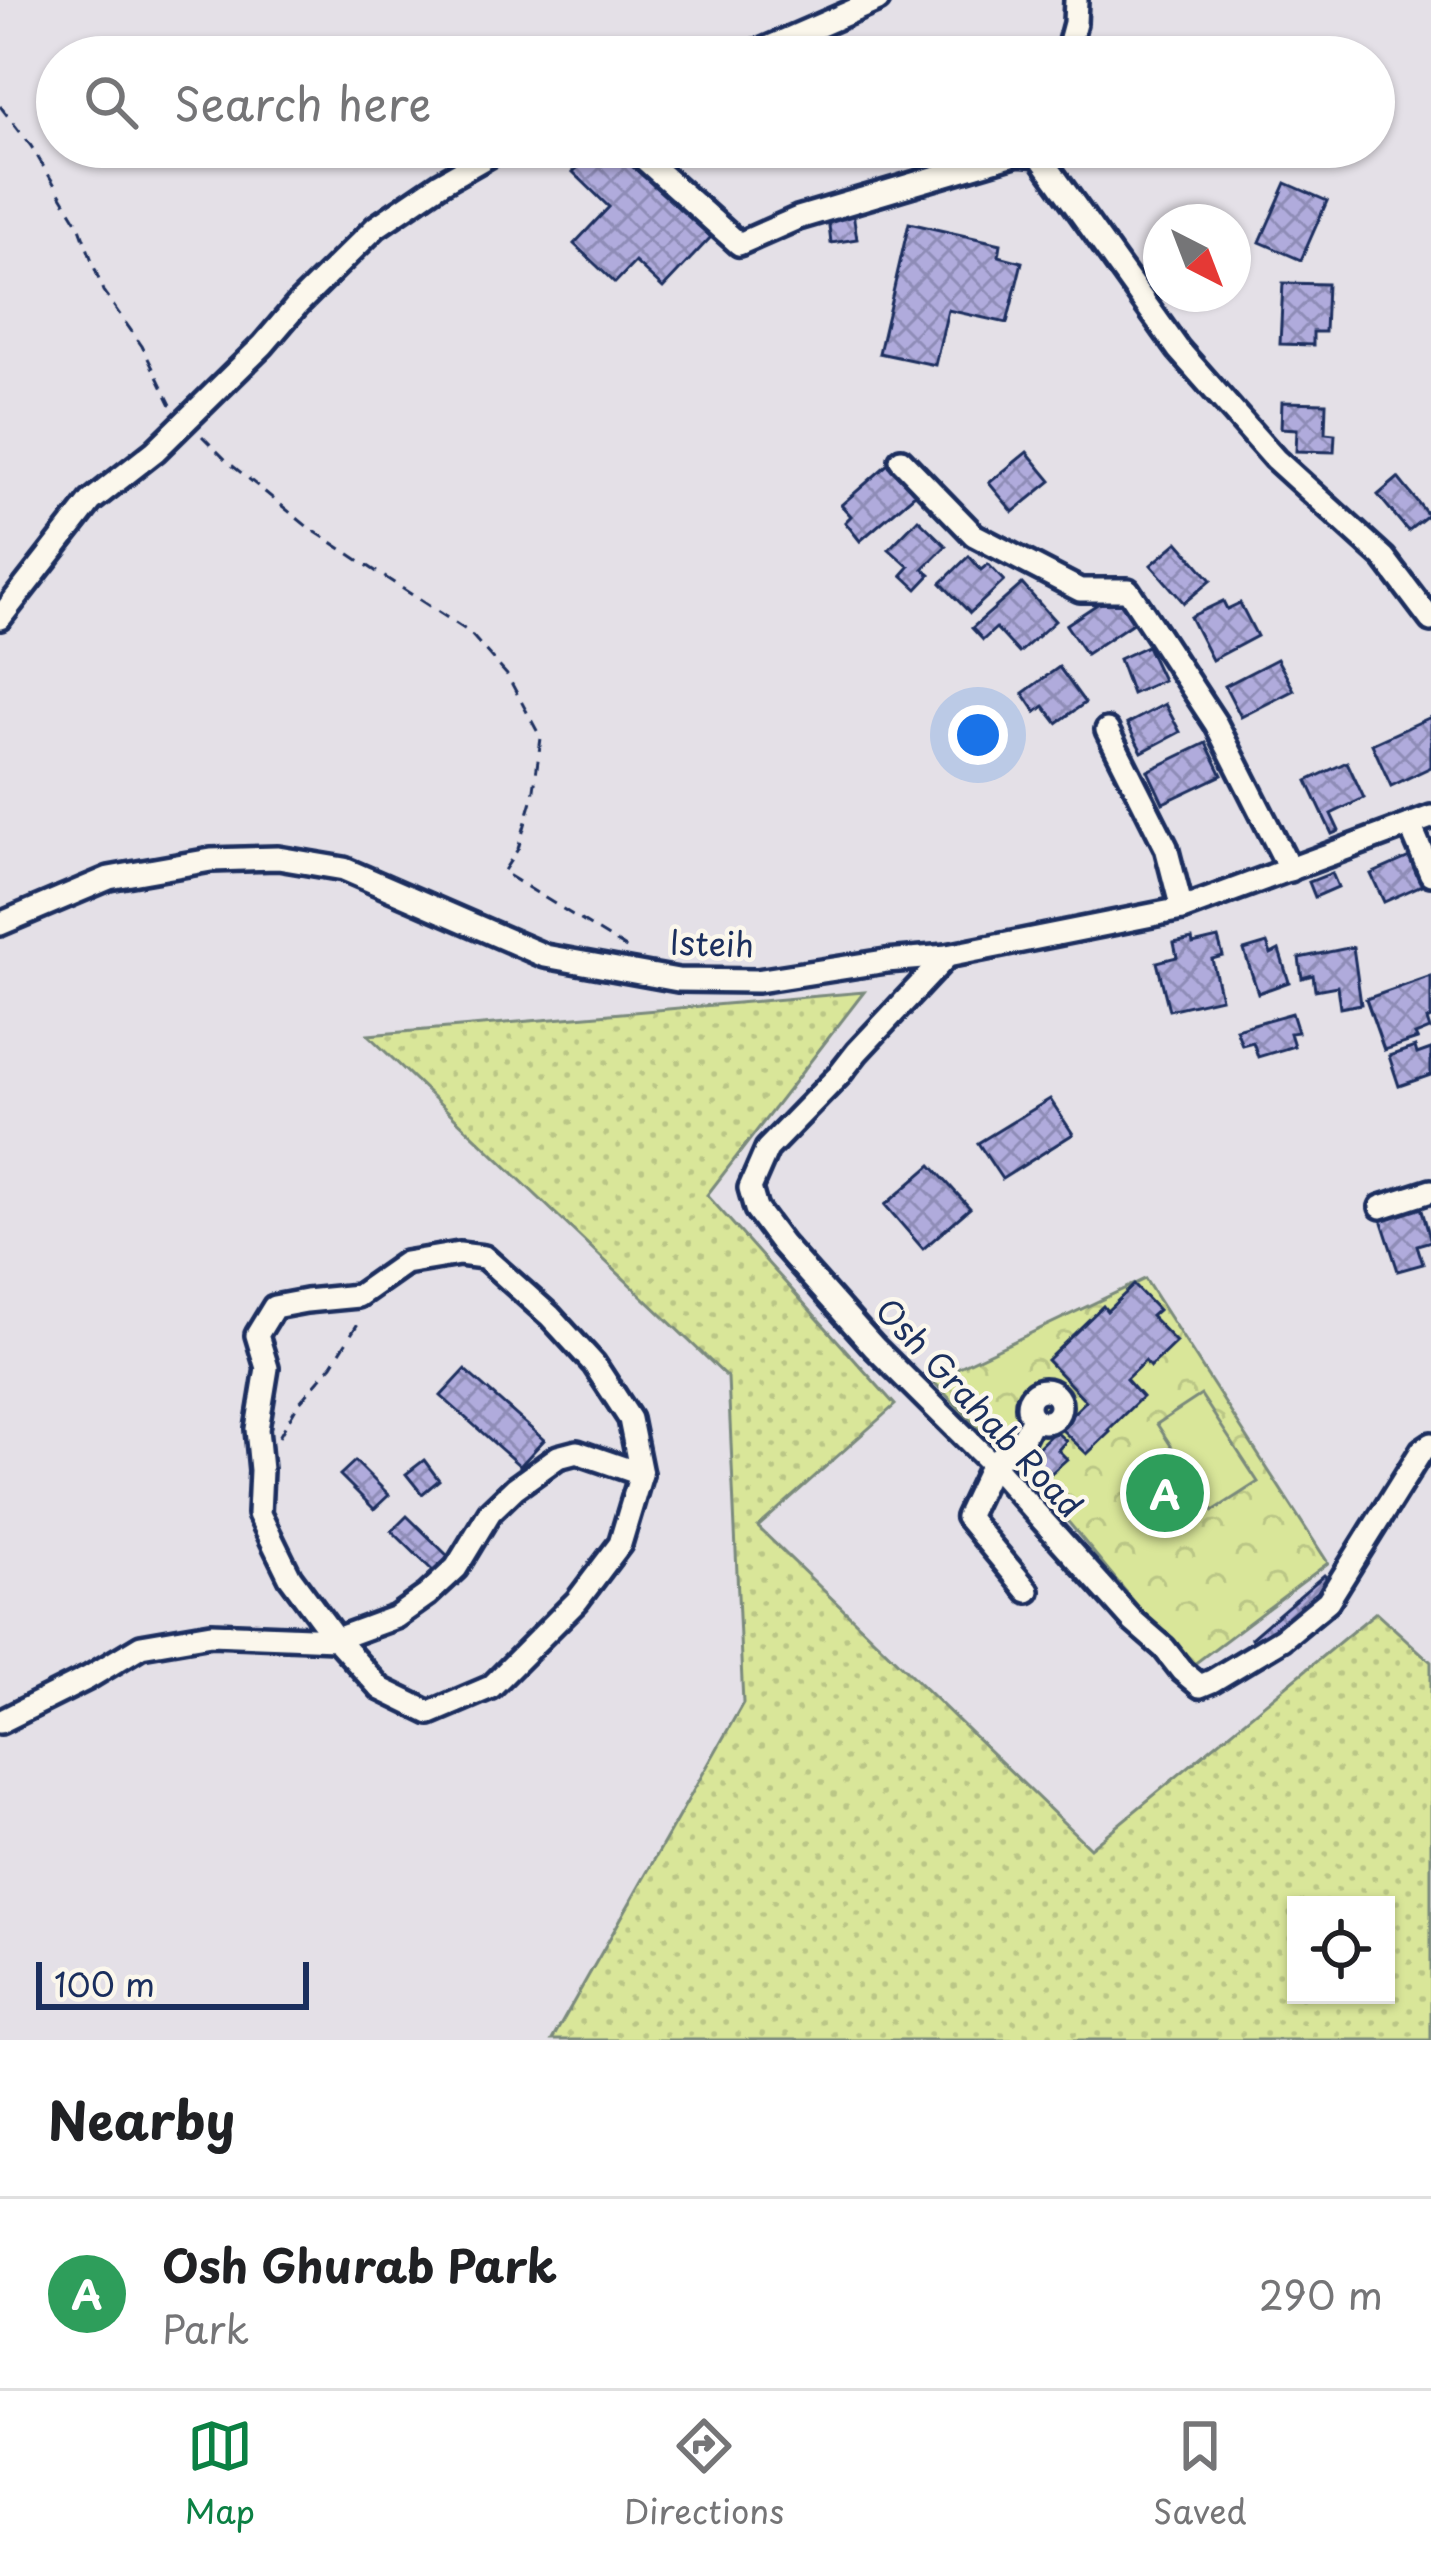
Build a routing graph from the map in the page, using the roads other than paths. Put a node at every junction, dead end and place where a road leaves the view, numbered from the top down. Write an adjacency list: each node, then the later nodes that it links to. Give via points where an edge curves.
1 (878, 0): 3 (street)
2 (1076, 0): 4 (street)
3 (795, 36)
4 (1072, 36)
5 (468, 168): 10 (street, via 376,227 154,451 92,501)
6 (654, 168): 7 (street, via 739,244 798,218)
7 (970, 168)
8 (1052, 168): 11 (street, via 1178,349 1275,459 1384,558)
9 (901, 460): 14 (street, via 974,535 1080,590 1128,590 1216,724)
10 (0, 618)
11 (1431, 620)
12 (1107, 730): 16 (street, via 1166,848)
13 (1420, 821): 14 (street, Isteih); 15 (street)
14 (1290, 870): 16 (street, Isteih)
15 (1431, 874)
16 (1182, 909): 18 (street, Isteih)
17 (0, 924): 18 (street, Isteih, via 109,878 278,858 344,869 545,956 678,980 757,981)
18 (947, 956): 23 (street, Osh Grahab Road, via 767,1149 750,1188 782,1244)
19 (1431, 1191): 20 (street)
20 (1381, 1207)
21 (1033, 1418): 23 (street)
22 (1431, 1444): 23 (street, Osh Grahab Road, via 1328,1601 1200,1687)
23 (992, 1464): 25 (street, via 967,1517)
24 (640, 1474): 26 (street, via 577,1452 558,1457 490,1512 456,1568 428,1595 396,1617); 26 (street, via 620,1544 578,1601 491,1687 430,1713 380,1689); 26 (street, via 630,1419 594,1364 484,1257 405,1263 358,1296 274,1307 257,1335 267,1368 257,1429 259,1514 290,1577)
25 (1028, 1591)
26 (336, 1639): 27 (street, via 212,1634 141,1646)
27 (0, 1722)

